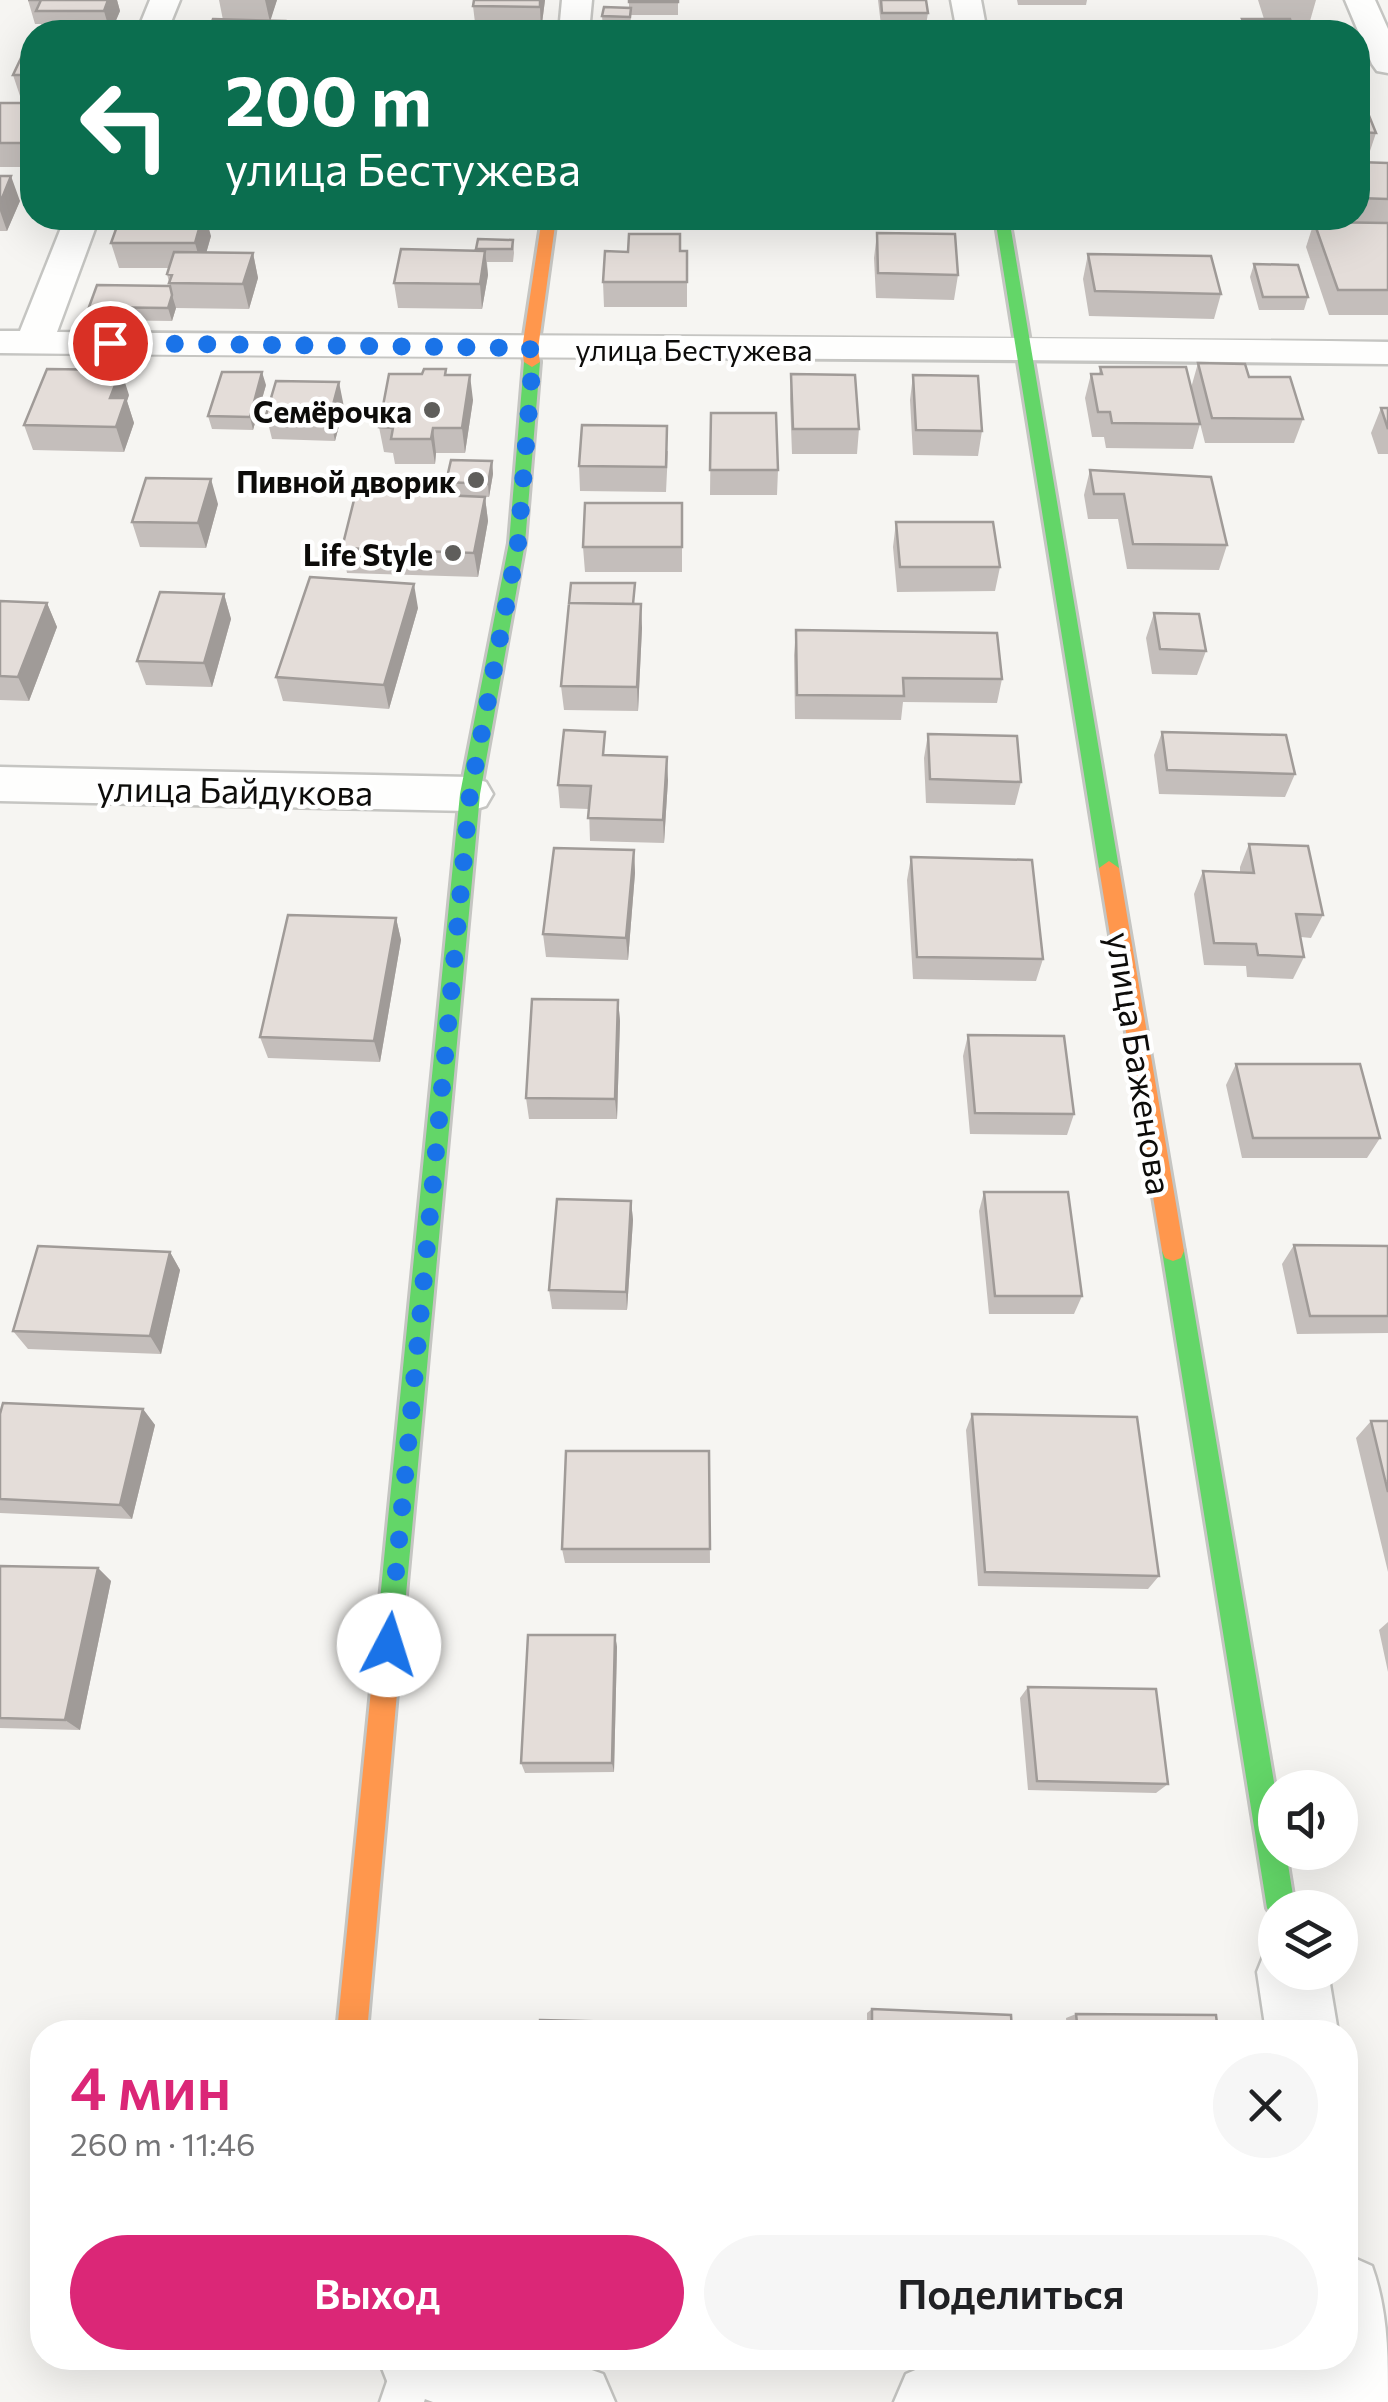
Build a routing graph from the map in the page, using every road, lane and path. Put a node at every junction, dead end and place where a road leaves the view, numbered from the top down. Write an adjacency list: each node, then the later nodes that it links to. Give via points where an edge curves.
1 (1370, 23): 2 (street)
2 (1388, 64)
3 (76, 230): 6 (street)
4 (548, 230): 7 (street)
5 (1004, 230): 8 (street, улица Баженова)
6 (17, 342): 7 (street, улица Бестужева)
7 (530, 348): 8 (street, улица Бестужева); 11 (street, via 518,544)
8 (1023, 348): 9 (street, улица Бестужева); 12 (street, улица Баженова)
9 (1388, 353)
10 (0, 784): 11 (street, улица Байдукова)
11 (470, 794): 14 (street)
12 (1278, 1890)
13 (1295, 1990): 15 (street)
14 (353, 2020)
15 (1300, 2020)
16 (1358, 2336): 19 (street)
17 (413, 2370): 20 (lane)
18 (460, 2370): 21 (street)
19 (1374, 2388): 22 (street)
20 (402, 2402)
21 (575, 2402)
22 (934, 2402)

